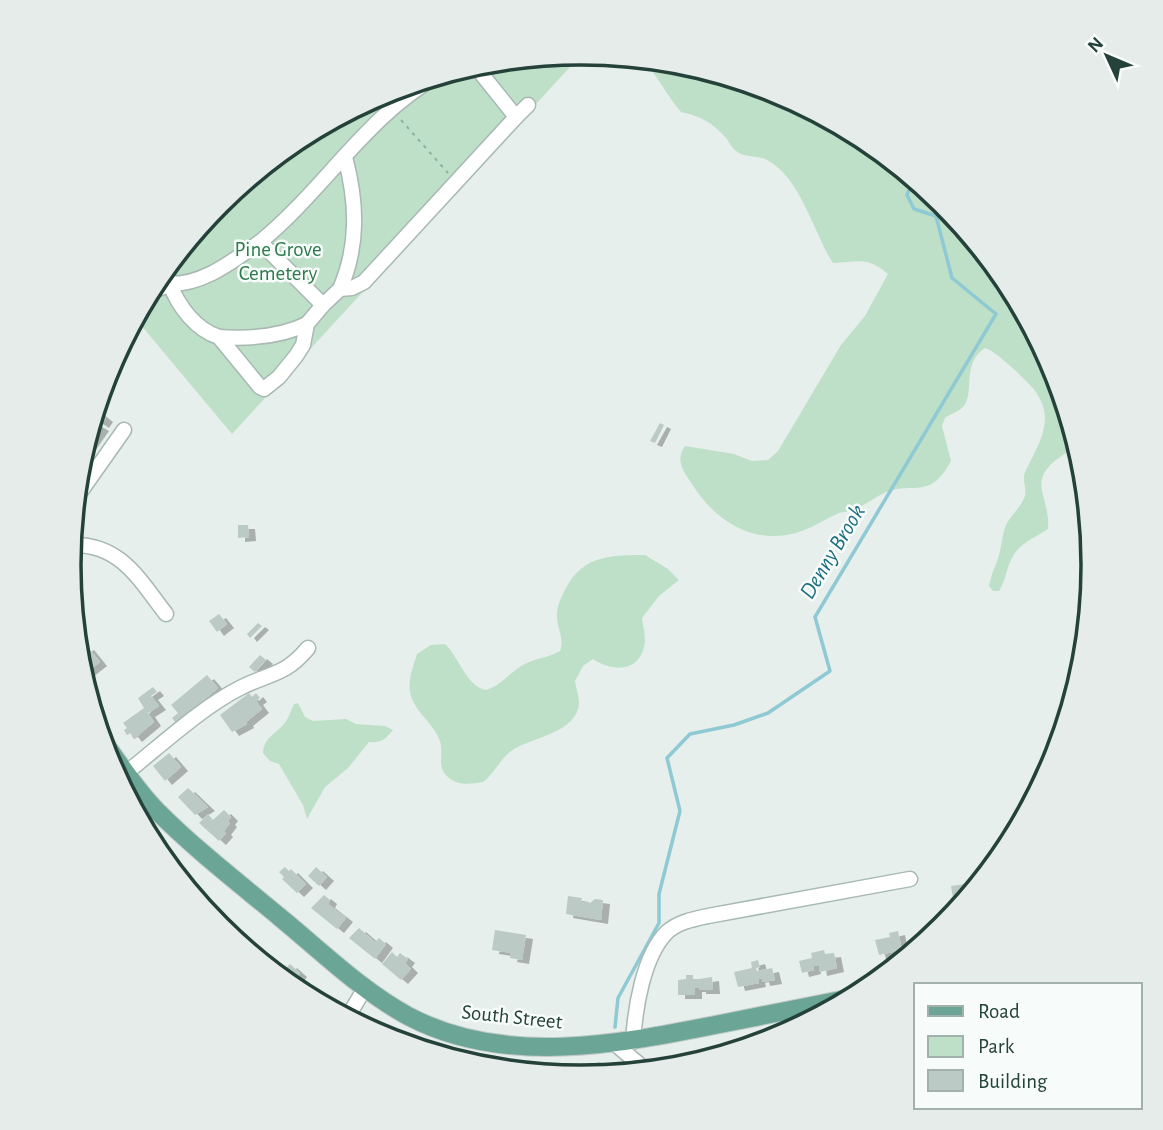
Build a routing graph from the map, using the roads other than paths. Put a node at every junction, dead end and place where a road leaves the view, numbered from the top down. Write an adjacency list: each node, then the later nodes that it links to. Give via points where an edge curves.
1 (482, 74): 6 (street)
2 (404, 98): 5 (street)
3 (389, 104): 5 (street)
4 (528, 105): 6 (street)
5 (391, 108): 7 (street)
6 (516, 117): 10 (street, via 363,282)
7 (345, 157): 8 (street); 10 (street, via 356,225 348,272)
8 (260, 242): 9 (street, via 210,275); 11 (street)
9 (170, 284): 13 (street, via 195,322)
10 (340, 289): 11 (street)
11 (323, 305): 12 (street)
12 (307, 324): 13 (street, via 271,335); 13 (street, via 296,356 264,388)
13 (219, 337)
14 (124, 430): 15 (street)
15 (89, 479)
16 (82, 545): 17 (street, via 106,550 120,559)
17 (166, 614)
18 (308, 648): 19 (street, via 287,669 223,699)
19 (126, 773)
20 (129, 776): 22 (main road, South Street, via 175,828)
21 (910, 879): 25 (street, via 678,925 667,932 653,955 635,1011)
22 (365, 988): 24 (street); 26 (main road, South Street, via 408,1016 451,1034 533,1046)
23 (821, 1004): 25 (main road, South Street)
24 (352, 1010)
25 (633, 1042): 26 (main road, South Street)
26 (614, 1043): 27 (street)
27 (636, 1062)

